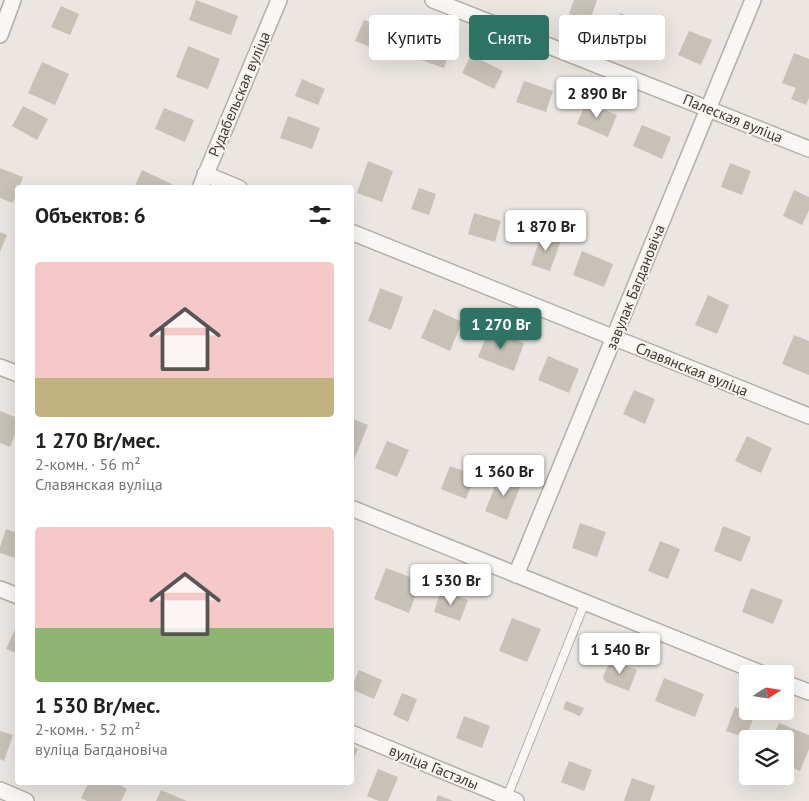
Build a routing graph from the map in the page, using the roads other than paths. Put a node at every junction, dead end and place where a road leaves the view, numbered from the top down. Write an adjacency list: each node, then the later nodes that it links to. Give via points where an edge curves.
1 (13, 0): 5 (street)
2 (279, 0): 8 (street, Рудабельская вуліца)
3 (433, 0): 6 (street, Палеская вуліца)
4 (753, 0): 6 (street, завулак Багдановіча)
5 (0, 35)
6 (708, 108): 7 (street, Палеская вуліца); 11 (street, завулак Багдановіча)
7 (809, 149)
8 (203, 181): 9 (street)
9 (224, 185)
10 (354, 233): 11 (street, Славянская вуліца)
11 (614, 337): 14 (street, Славянская вуліца); 16 (street, завулак Багдановіча)
12 (0, 367): 13 (street)
13 (15, 373)
14 (809, 416)
15 (354, 509): 16 (street)
16 (516, 575): 19 (street)
17 (0, 589): 18 (street)
18 (15, 595)
19 (585, 602): 20 (street); 25 (lane)
20 (740, 665)
21 (794, 686): 22 (street)
22 (809, 692)
23 (354, 734): 25 (street, вуліца Гастэлы)
24 (0, 790): 26 (street)
25 (511, 799)
26 (26, 801)

